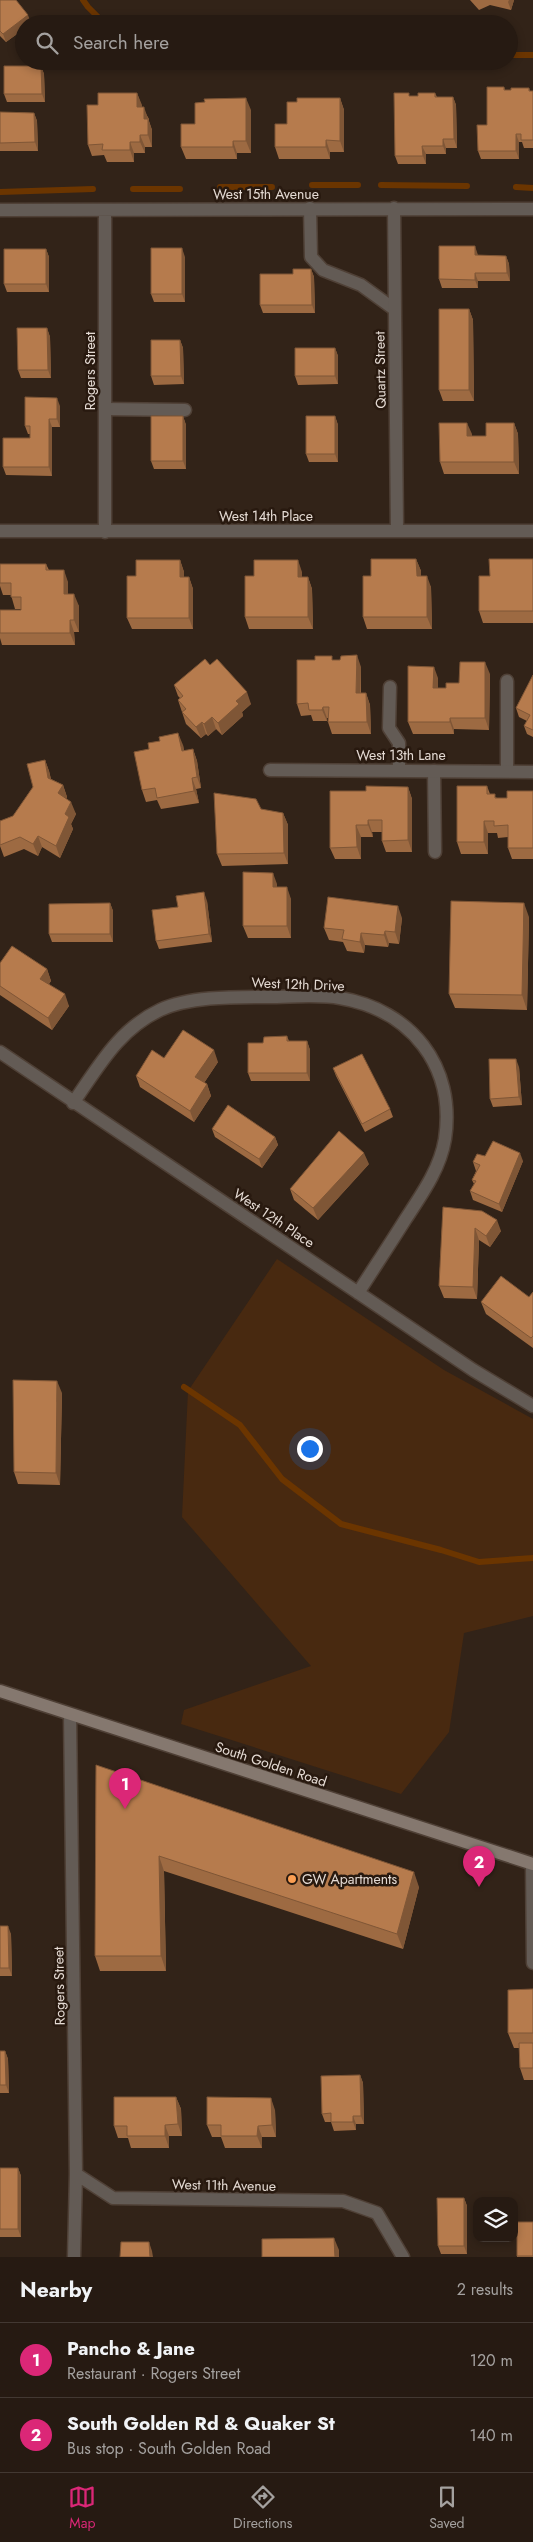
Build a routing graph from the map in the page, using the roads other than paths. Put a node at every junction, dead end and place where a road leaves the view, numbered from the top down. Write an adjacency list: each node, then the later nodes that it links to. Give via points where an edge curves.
1 (310, 208): 2 (street, West 15th Avenue); 5 (street, West 15th Avenue); 6 (street, via 311,257 323,270 361,285)
2 (394, 208): 3 (street, West 15th Avenue); 6 (street, Quartz Street)
3 (533, 209)
4 (0, 210): 5 (street, West 15th Avenue)
5 (105, 210): 7 (street, Rogers Street)
6 (394, 309): 9 (street, Quartz Street)
7 (105, 409): 8 (street); 12 (street, Rogers Street)
8 (186, 410)
9 (397, 530): 10 (street, West 14th Place); 12 (street, West 14th Place)
10 (533, 531)
11 (0, 532): 12 (street, West 14th Place)
12 (105, 532)
13 (507, 681): 18 (street)
14 (390, 687): 16 (street, via 390,728 399,743)
15 (270, 770): 16 (street, West 13th Lane)
16 (399, 770): 17 (street, West 13th Lane)
17 (434, 771): 18 (street, West 13th Lane); 20 (street)
18 (507, 771): 19 (street, West 13th Lane)
19 (533, 772)
20 (435, 852)
21 (0, 1052): 22 (street, West 12th Place)
22 (73, 1102): 23 (street, West 12th Place); 23 (street, West 12th Drive, via 114,1043 135,1024 161,1010 217,997 338,997 364,1003 386,1013 410,1030 441,1075 447,1097 445,1139 435,1174)
23 (358, 1293): 24 (street, West 12th Place)
24 (533, 1406)
25 (0, 1692): 26 (main road, South Golden Road)
26 (70, 1715): 27 (main road, South Golden Road); 29 (street, Rogers Street)
27 (532, 1864): 28 (street)
28 (533, 1963)
29 (76, 2174): 30 (street, Rogers Street); 31 (street, West 11th Avenue, via 113,2198 343,2202 377,2213)
30 (74, 2257)
31 (403, 2257)

